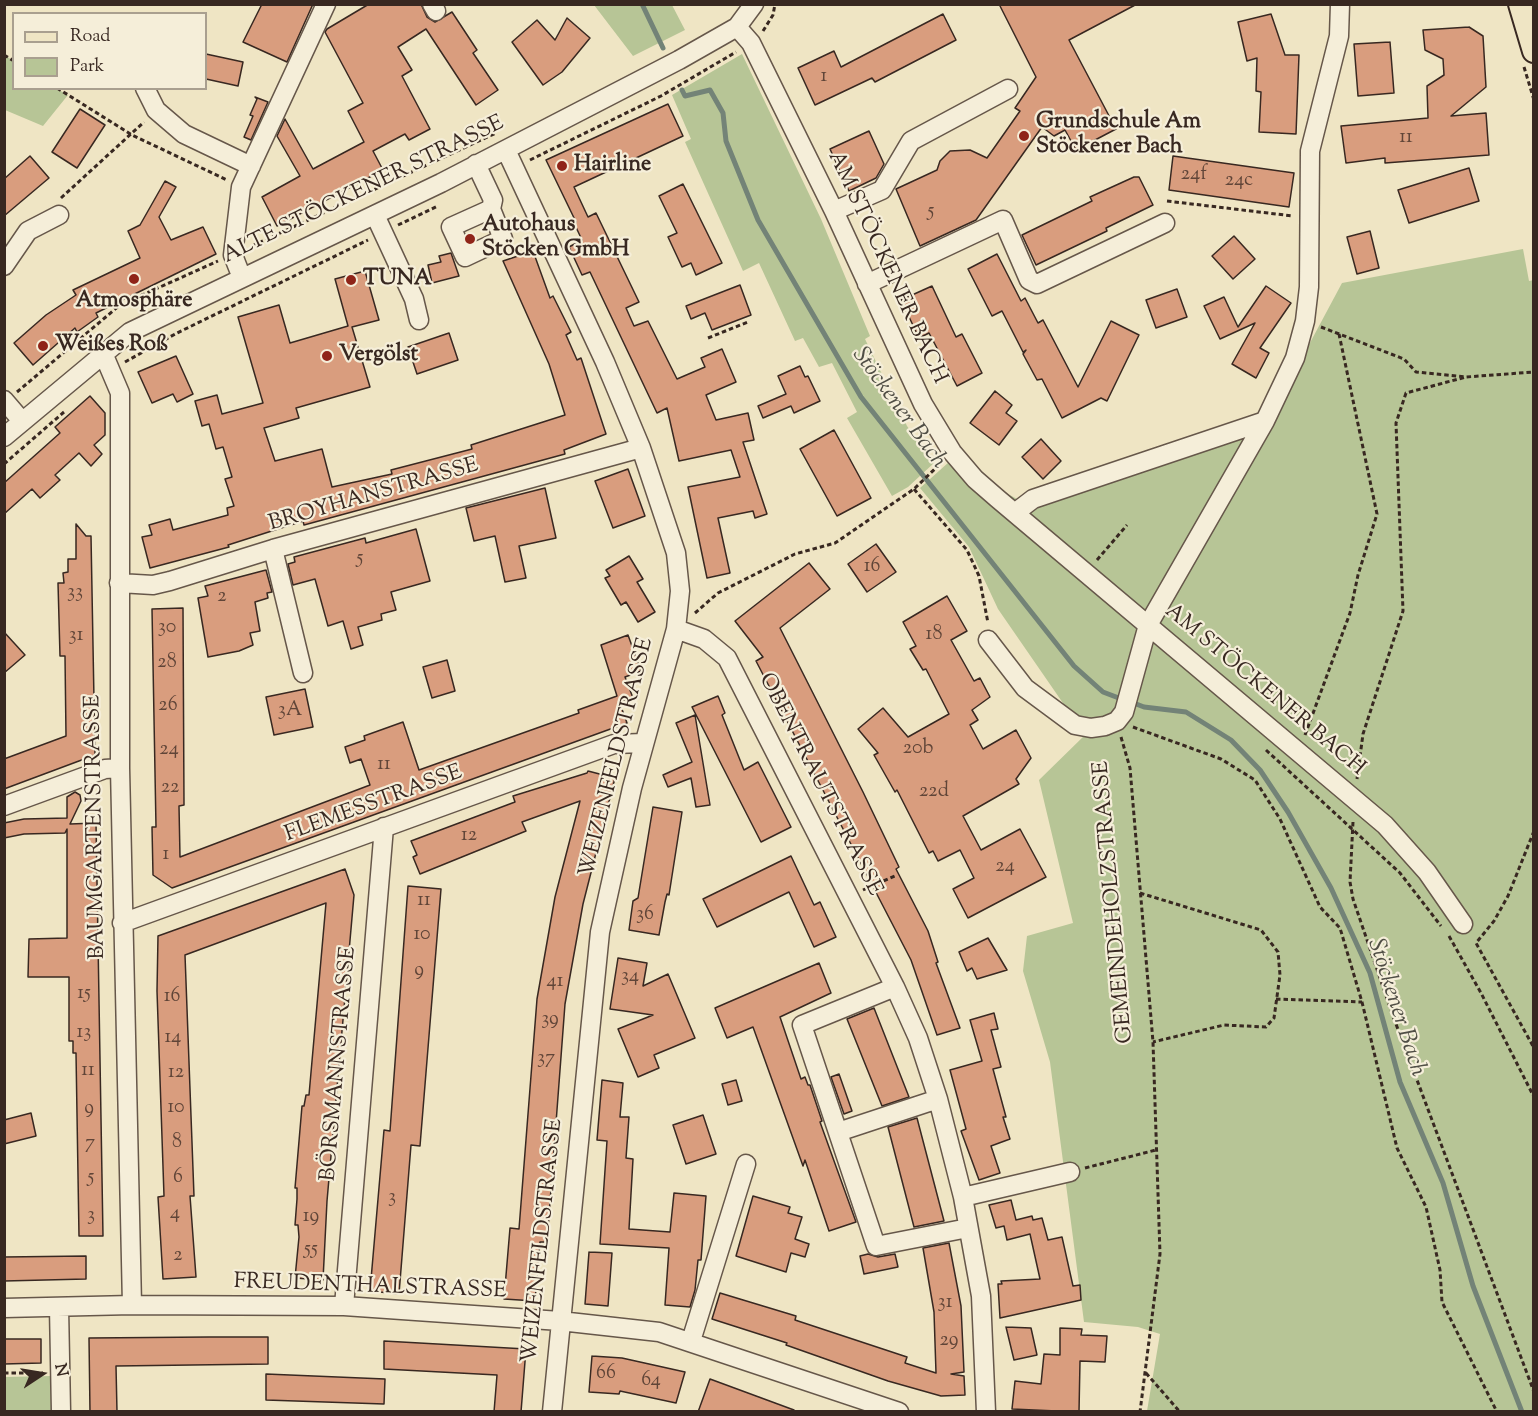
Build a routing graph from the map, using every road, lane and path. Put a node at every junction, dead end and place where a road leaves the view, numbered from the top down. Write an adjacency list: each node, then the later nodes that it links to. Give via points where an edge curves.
1 (326, 4): 14 (street)
2 (754, 4): 5 (street, ALTE STÖCKENER STRASSE)
3 (1340, 4): 21 (street, via 1339,36 1310,151)
4 (1520, 4): 6 (main road)
5 (737, 27): 12 (street, ALTE STÖCKENER STRASSE); 18 (street, AM STÖCKENER BACH, via 751,43)
6 (1533, 51)
7 (1008, 89): 18 (street, via 911,141 882,190)
8 (60, 90): 11 (path)
9 (146, 90): 14 (street, via 156,110 178,129)
10 (497, 133): 23 (path)
11 (132, 135): 15 (path); 19 (path, via 61,195)
12 (506, 150): 13 (street, ALTE STÖCKENER STRASSE); 39 (street, WEIZENFELDSTRASSE)
13 (476, 164): 17 (street, via 493,201); 20 (street, ALTE STÖCKENER STRASSE)
14 (251, 166): 15 (street)
15 (241, 187): 23 (street)
16 (1167, 201): 21 (path)
17 (491, 209)
18 (834, 212): 26 (street, AM STÖCKENER BACH)
19 (59, 215): 24 (street, via 28,231)
20 (375, 215): 25 (street, ALTE STÖCKENER STRASSE); 27 (street, via 414,299)
21 (1309, 218): 28 (street)
22 (1164, 223): 26 (street, via 1036,284 1029,280 1003,220)
23 (233, 255): 25 (street); 35 (path, via 120,305)
24 (4, 266)
25 (242, 278): 32 (street, ALTE STÖCKENER STRASSE, via 130,332)
26 (867, 284): 42 (street, AM STÖCKENER BACH, via 938,432 975,479)
27 (419, 320)
28 (1305, 321): 30 (path); 37 (street, via 1295,358)
29 (748, 322): 31 (path)
30 (1339, 334): 34 (path, via 1404,359 1416,372); 54 (path, via 1377,514 1350,613 1303,738)
31 (708, 338)
32 (103, 352): 36 (street, ALTE STÖCKENER STRASSE); 46 (street, BAUMGARTENSTRASSE, via 120,393)
33 (1533, 372): 34 (path)
34 (1467, 377): 57 (path, via 1406,393 1396,423 1403,611 1363,734)
35 (5, 401): 36 (street)
36 (22, 421): 38 (street, ALTE STÖCKENER STRASSE)
37 (1265, 421): 42 (street, via 1033,499); 47 (street)
38 (4, 437)
39 (642, 448): 44 (street, BROYHANSTRASSE); 48 (street, WEIZENFELDSTRASSE, via 676,553 680,591)
40 (939, 464): 41 (path)
41 (914, 489): 48 (path, via 835,543 795,554 718,593); 49 (path, via 967,550 984,596)
42 (1016, 512): 45 (street, AM STÖCKENER BACH)
43 (1127, 525): 45 (path)
44 (273, 549): 46 (street, BROYHANSTRASSE, via 153,585); 50 (street)
45 (1086, 572): 47 (street, AM STÖCKENER BACH)
46 (119, 583): 55 (street, BAUMGARTENSTRASSE)
47 (1148, 625): 51 (street, via 1124,712); 54 (street, AM STÖCKENER BACH)
48 (676, 629): 52 (street, WEIZENFELDSTRASSE); 64 (street, OBENTRAUTSTRASSE, via 704,639 727,658)
49 (988, 640): 51 (street, via 1025,688 1075,725 1091,728)
50 (303, 673)
51 (1117, 721): 63 (path, GEMEINDEHOLZSTRASSE, via 1130,768); 69 (path, via 1221,759 1255,780 1280,819 1320,907 1340,928)
52 (644, 743): 59 (street, FLEMESSTRASSE, via 614,744); 84 (street, WEIZENFELDSTRASSE, via 600,932)
53 (1258, 743): 56 (path)
54 (1302, 756): 56 (path); 57 (street, AM STÖCKENER BACH)
55 (120, 768): 58 (street, via 105,769); 65 (street, BAUMGARTENSTRASSE)
56 (1311, 789): 60 (path)
57 (1355, 799): 60 (path); 66 (street, AM STÖCKENER BACH, via 1385,825 1427,872)
58 (4, 806)
59 (384, 827): 65 (street, FLEMESSTRASSE); 81 (street, BÖRSMANNSTRASSE)
60 (1353, 831): 72 (path, via 1400,873 1455,943); 89 (path, via 1353,899)
61 (1533, 831): 71 (path, via 1508,896 1476,943)
62 (897, 875): 64 (path)
63 (1140, 893): 68 (path, via 1261,930 1278,952); 70 (path, GEMEINDEHOLZSTRASSE)
64 (849, 897): 67 (street, OBENTRAUTSTRASSE)
65 (122, 923): 80 (street, BAUMGARTENSTRASSE)
66 (1463, 924)
67 (895, 987): 73 (street, OBENTRAUTSTRASSE, via 918,1038); 74 (street, via 802,1025)
68 (1276, 999): 69 (path); 70 (path, via 1274,1018 1266,1027 1224,1025)
69 (1362, 1002): 96 (path, via 1397,1148 1426,1208 1440,1270 1442,1302)
70 (1153, 1042): 75 (path, GEMEINDEHOLZSTRASSE)
71 (1533, 1048)
72 (1533, 1097)
73 (938, 1099): 74 (street); 78 (street, OBENTRAUTSTRASSE)
74 (838, 1132): 79 (street, via 876,1246)
75 (1156, 1150): 77 (path); 88 (path, GEMEINDEHOLZSTRASSE, via 1160,1254)
76 (746, 1164): 85 (street)
77 (1070, 1172): 78 (street)
78 (963, 1197): 79 (street, OBENTRAUTSTRASSE)
79 (968, 1228): 93 (street, OBENTRAUTSTRASSE, via 981,1296)
80 (132, 1305): 81 (street, FREUDENTHALSTRASSE); 82 (street, FREUDENTHALSTRASSE)
81 (344, 1306): 84 (street, FREUDENTHALSTRASSE)
82 (59, 1307): 83 (street, FREUDENTHALSTRASSE); 87 (street)
83 (4, 1308)
84 (560, 1321): 85 (street, FREUDENTHALSTRASSE, via 659,1332); 91 (street, WEIZENFELDSTRASSE)
85 (691, 1341): 92 (street, FREUDENTHALSTRASSE)
86 (4, 1373): 87 (path)
87 (60, 1373): 90 (street)
88 (1146, 1373): 94 (path, GEMEINDEHOLZSTRASSE); 95 (path)
89 (1533, 1392)
90 (60, 1412)
91 (552, 1412)
92 (899, 1412)
93 (986, 1412)
94 (1140, 1412)
95 (1180, 1412)
96 (1497, 1412)

